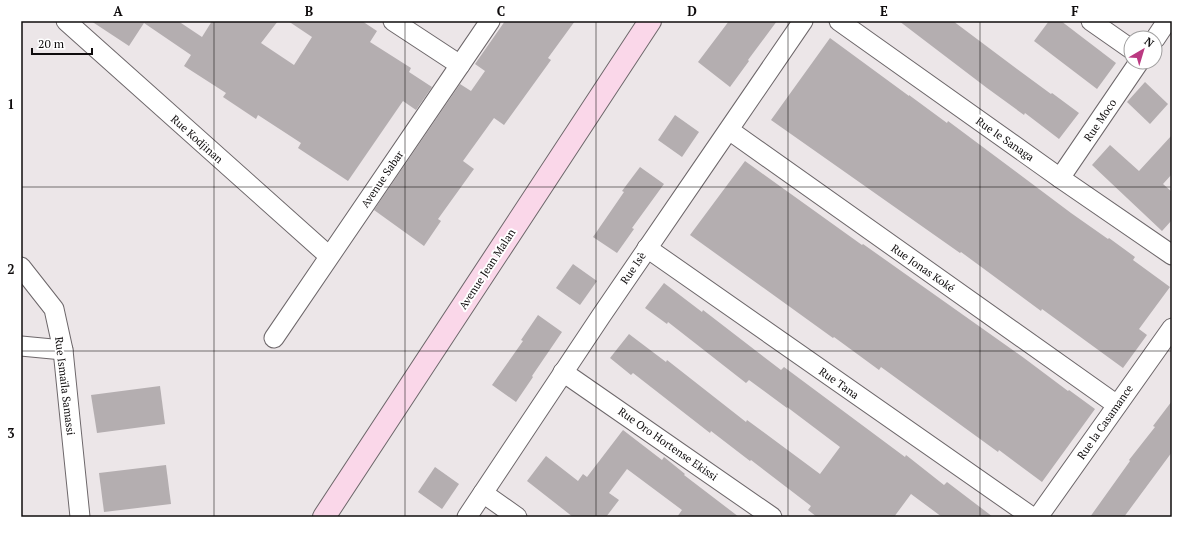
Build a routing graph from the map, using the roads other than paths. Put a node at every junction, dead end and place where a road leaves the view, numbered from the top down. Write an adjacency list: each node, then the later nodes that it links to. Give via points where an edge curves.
1 (66, 21): 17 (street, Rue Kodjinan)
2 (393, 21): 11 (street)
3 (490, 21): 11 (street, Avenue Sabar)
4 (650, 21): 27 (main road, Avenue Jean Malan)
5 (803, 21): 13 (street, Rue Isè)
6 (838, 21): 14 (street, Rue le Sanaga)
7 (1091, 21): 10 (street)
8 (1167, 21): 9 (street)
9 (1161, 30)
10 (1123, 43)
11 (460, 65): 17 (street, Avenue Sabar)
12 (1134, 70): 14 (street, Rue Moco)
13 (730, 130): 15 (street, Rue Isè); 24 (street, Rue Jonas Koké)
14 (1060, 178): 16 (street, Rue le Sanaga)
15 (647, 248): 23 (street, Rue Isè); 31 (street, Rue Tana)
16 (1172, 255)
17 (329, 256): 20 (street, Avenue Sabar)
18 (21, 267): 22 (street, Rue Ismaïla Samassi, via 54,309)
19 (1172, 328): 24 (street, Rue la Casamance)
20 (274, 338)
21 (21, 346): 22 (street)
22 (62, 350): 26 (street, Rue Ismaïla Samassi)
23 (563, 372): 25 (street, Rue Isè); 30 (street, Rue Oro Hortense Ekissi)
24 (1117, 405): 32 (street, Rue la Casamance)
25 (483, 493): 28 (street, Rue Isè); 29 (street)
26 (80, 517)
27 (324, 517)
28 (467, 517)
29 (517, 517)
30 (772, 517)
31 (1032, 517)
32 (1038, 517)

